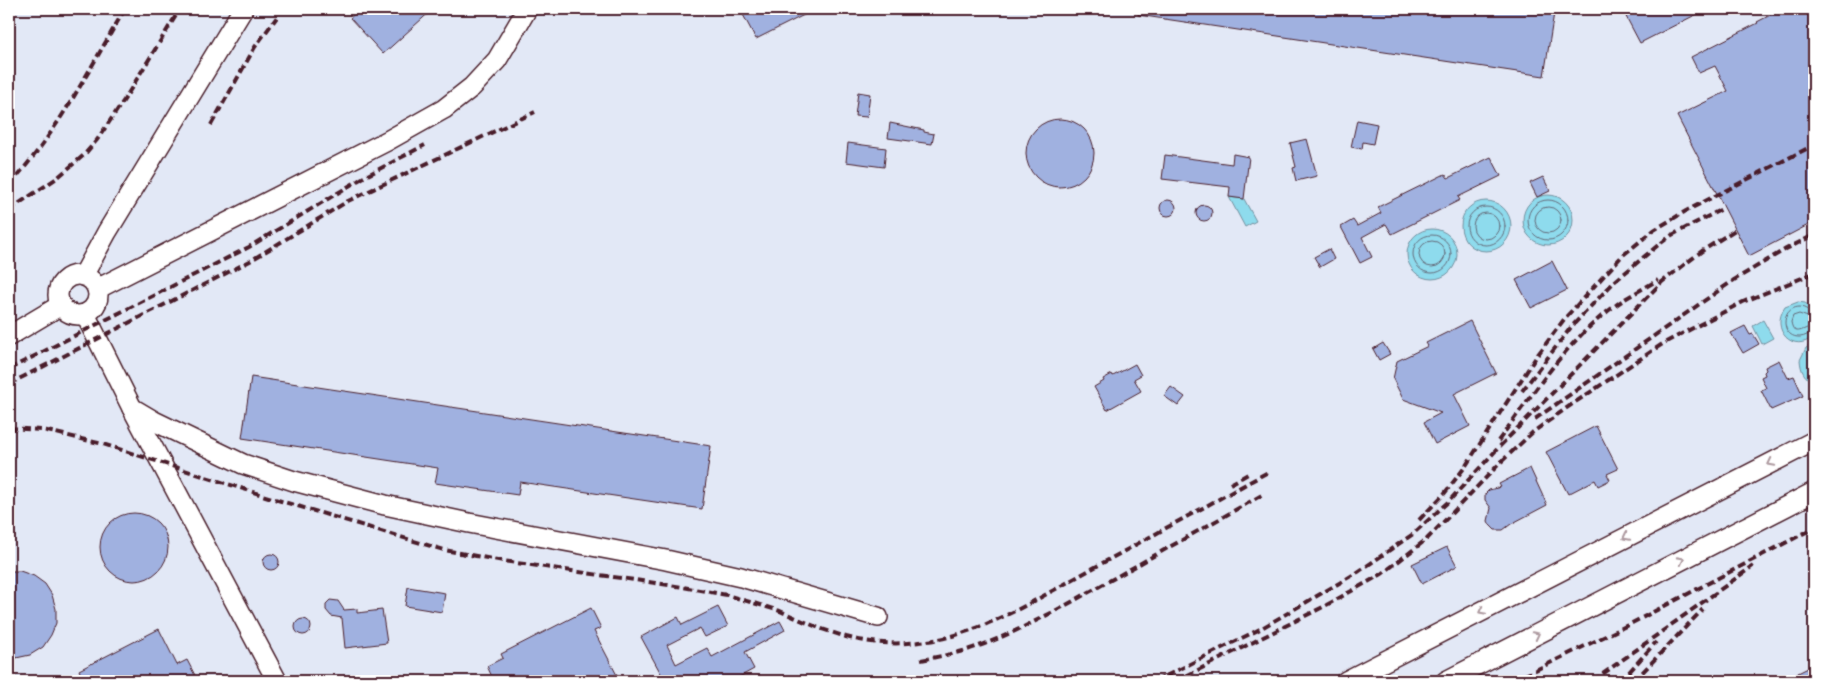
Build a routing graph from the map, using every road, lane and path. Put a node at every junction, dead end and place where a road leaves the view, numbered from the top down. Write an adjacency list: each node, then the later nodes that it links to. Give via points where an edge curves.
1 (243, 9): 3 (lane, via 106,232)
2 (527, 9): 3 (lane, via 496,60 472,88 444,109 387,141)
3 (90, 282): 4 (lane, via 71,277 61,285); 5 (lane, via 98,300)
4 (61, 305): 5 (lane, via 71,314); 6 (lane)
5 (85, 314): 7 (lane)
6 (9, 336)
7 (132, 408): 10 (lane, via 244,464 312,486 469,523 741,577); 11 (lane)
8 (1814, 441): 12 (lane, one-way to 12)
9 (1814, 492): 13 (lane, one-way to 9)
10 (878, 617)
11 (277, 681)
12 (1346, 681)
13 (1446, 681)

